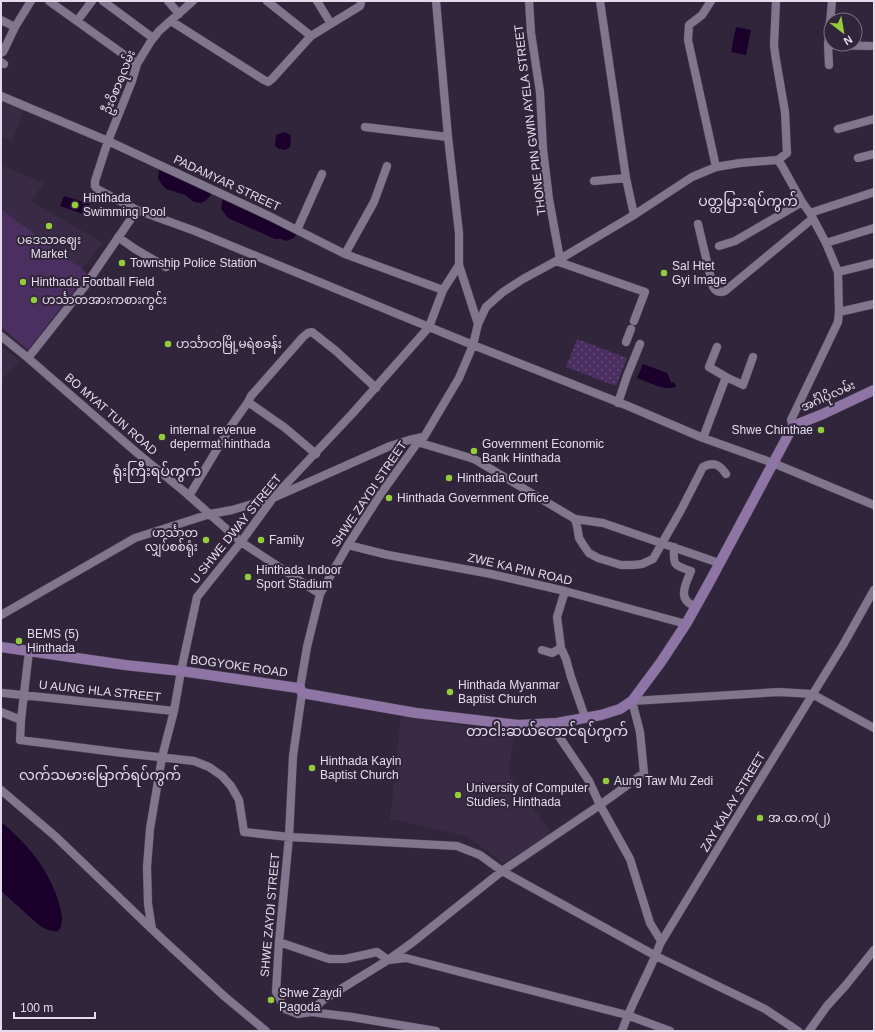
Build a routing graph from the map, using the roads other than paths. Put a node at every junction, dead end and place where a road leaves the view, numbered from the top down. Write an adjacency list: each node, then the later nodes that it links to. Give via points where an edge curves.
1 (31, 1): 22 (street)
2 (49, 1): 19 (street)
3 (92, 1): 19 (street)
4 (103, 1): 24 (street)
5 (168, 1): 17 (street)
6 (193, 1): 17 (street, ဦးဝိစာရလမ်း)
7 (267, 1): 23 (street)
8 (317, 1): 21 (street)
9 (361, 1): 21 (street, via 360,6)
10 (436, 1): 35 (street)
11 (529, 1): 57 (street, THONE PIN GWIN AYELA STREET, via 540,92 543,149)
12 (600, 1): 43 (street)
13 (712, 1): 41 (street, via 702,15 689,25 688,40)
14 (776, 1): 39 (street, via 774,46 785,112 787,152)
15 (832, 1): 16 (street)
16 (831, 12)
17 (179, 14): 20 (street, ဦးဝိစာရလမ်း)
18 (1, 20): 22 (street)
19 (77, 21): 29 (street)
20 (171, 21): 23 (street, via 268,82); 24 (street, ဦးဝိစာရလမ်း)
21 (330, 24): 23 (street)
22 (16, 27): 28 (street)
23 (310, 36)
24 (153, 38): 29 (street, ဦးဝိစာရလမ်း)
25 (863, 46): 26 (street)
26 (871, 46)
27 (828, 52): 30 (street)
28 (1, 53)
29 (137, 64): 36 (street, ဦးဝိစာရလမ်း)
30 (829, 65)
31 (1, 96): 36 (street, PADAMYAR STREET)
32 (874, 119): 34 (street)
33 (365, 127): 35 (street)
34 (838, 129)
35 (448, 137): 59 (street, via 459,233)
36 (108, 141): 47 (street, ဦးဝိစာရလမ်း, via 95,186); 52 (street, PADAMYAR STREET)
37 (874, 154): 38 (street)
38 (858, 158)
39 (778, 160): 41 (street, SHWE ZAYDI STREET); 46 (street)
40 (387, 166): 56 (street, via 374,202)
41 (716, 168): 48 (street, SHWE ZAYDI STREET, via 692,178)
42 (322, 174): 52 (street)
43 (626, 178): 44 (street); 48 (street)
44 (594, 181)
45 (874, 192): 49 (street)
46 (802, 202): 49 (street); 55 (street, via 735,241)
47 (137, 210): 53 (street); 66 (street, via 195,230)
48 (634, 215): 57 (street, SHWE ZAYDI STREET)
49 (811, 216): 50 (street, via 722,292 713,287); 54 (street)
50 (698, 224)
51 (874, 228): 54 (street)
52 (297, 230): 56 (street, PADAMYAR STREET)
53 (118, 237): 60 (street); 72 (street, via 85,286)
54 (826, 242): 61 (street)
55 (718, 246)
56 (345, 254): 62 (street, PADAMYAR STREET)
57 (558, 260): 65 (street, SHWE ZAYDI STREET, via 503,292 486,307); 68 (street, via 645,292)
58 (874, 263): 61 (street)
59 (459, 265): 62 (street, U SHWE DWAY STREET); 65 (street)
60 (166, 268)
61 (838, 272): 64 (street)
62 (443, 290): 66 (street, U SHWE DWAY STREET)
63 (874, 304): 64 (street)
64 (839, 312): 79 (street, via 838,322 791,420)
65 (478, 324): 70 (street, SHWE ZAYDI STREET)
66 (429, 327): 70 (street); 75 (street, U SHWE DWAY STREET)
67 (1, 336): 72 (street, BO MYAT TUN ROAD)
68 (626, 342)
69 (640, 344): 78 (street)
70 (473, 345): 78 (street); 81 (street, SHWE ZAYDI STREET, via 459,378)
71 (717, 347): 74 (street, via 709,367)
72 (28, 358): 85 (street, BO MYAT TUN ROAD)
73 (753, 358): 74 (street, via 743,385)
74 (726, 377): 80 (street)
75 (376, 388): 77 (street, via 312,332 303,337); 82 (street, U SHWE DWAY STREET)
76 (874, 390): 79 (main road, အင်္ဂါပိုလမ်း)
77 (248, 402): 82 (street, via 284,427); 85 (street)
78 (618, 403): 80 (street)
79 (793, 426): 83 (main road)
80 (703, 438): 83 (street)
81 (421, 440): 86 (street, via 409,440 390,446); 89 (street, via 474,459); 92 (street, SHWE ZAYDI STREET, via 380,495)
82 (316, 454): 86 (street, U SHWE DWAY STREET)
83 (773, 463): 87 (street); 94 (main road)
84 (726, 474): 91 (street, via 716,465 709,464 703,467)
85 (189, 496): 88 (street, BO MYAT TUN ROAD)
86 (273, 498): 88 (street); 90 (street, U SHWE DWAY STREET)
87 (874, 505)
88 (210, 514): 90 (street, BO MYAT TUN ROAD); 99 (street, via 135,538)
89 (576, 519): 91 (street, via 603,523); 91 (street, via 579,538 589,553 621,565 633,566 653,559)
90 (241, 542): 97 (street, BO MYAT TUN ROAD); 105 (street, U SHWE DWAY STREET, via 197,597)
91 (662, 544): 93 (street)
92 (348, 545): 96 (street, ZWE KA PIN ROAD); 97 (street, SHWE ZAYDI STREET)
93 (674, 547): 94 (street); 98 (street, via 674,563 691,571 684,593 687,602)
94 (719, 562): 98 (main road)
95 (874, 590): 109 (street, ZAY KALAY STREET)
96 (565, 591): 100 (street, ZWE KA PIN ROAD); 102 (street, via 557,617)
97 (320, 594): 106 (street, SHWE ZAYDI STREET, via 307,647)
98 (696, 606): 100 (main road)
99 (1, 615)
100 (686, 624): 110 (main road)
101 (1, 647): 104 (main road, BOGYOKE ROAD)
102 (561, 648): 103 (street, via 552,653); 113 (street)
103 (542, 650)
104 (29, 651): 105 (main road, BOGYOKE ROAD); 108 (street)
105 (181, 671): 106 (main road, BOGYOKE ROAD); 111 (street, U SHWE DWAY STREET)
106 (301, 691): 115 (main road, BOGYOKE ROAD, via 416,713 518,725); 120 (street, SHWE ZAYDI STREET)
107 (3, 693): 108 (street, U AUNG HLA STREET)
108 (24, 694): 111 (street, U AUNG HLA STREET); 114 (street)
109 (812, 694): 110 (street, via 779,692); 116 (street); 124 (street, ZAY KALAY STREET)
110 (632, 701): 113 (main road, BOGYOKE ROAD, via 620,709); 119 (street, via 640,732 644,773)
111 (174, 711): 117 (street, U SHWE DWAY STREET)
112 (1, 712): 114 (street)
113 (585, 717): 115 (main road, BOGYOKE ROAD)
114 (21, 720): 117 (street, via 20,740)
115 (550, 723): 119 (street, via 588,781)
116 (874, 728)
117 (162, 757): 120 (street, via 194,761 208,766 222,776 239,800 244,832); 122 (street, U SHWE DWAY STREET, via 150,829 148,904)
118 (1, 790): 122 (street, via 55,836)
119 (600, 805): 121 (street); 124 (street, via 630,859 650,923)
120 (289, 837): 121 (street, via 457,846 480,855); 123 (street, SHWE ZAYDI STREET)
121 (502, 871): 126 (street); 127 (street)
122 (152, 929): 131 (street)
123 (279, 942): 127 (street, via 329,959 345,959 377,952); 128 (street, SHWE ZAYDI STREET, via 276,992 285,1009 298,1014)
124 (660, 944): 126 (street, ZAY KALAY STREET)
125 (874, 950): 136 (street)
126 (656, 956): 129 (street, ZAY KALAY STREET); 135 (street, via 765,1009)
127 (388, 960): 128 (street, via 323,1000); 129 (street, via 406,958)
128 (310, 1012): 130 (street, SHWE ZAYDI STREET)
129 (627, 1015): 133 (street, ZAY KALAY STREET); 134 (street)
130 (417, 1029): 132 (street, SHWE ZAYDI STREET)
131 (266, 1031)
132 (436, 1031)
133 (622, 1031)
134 (670, 1031)
135 (798, 1031)
136 (809, 1031)

